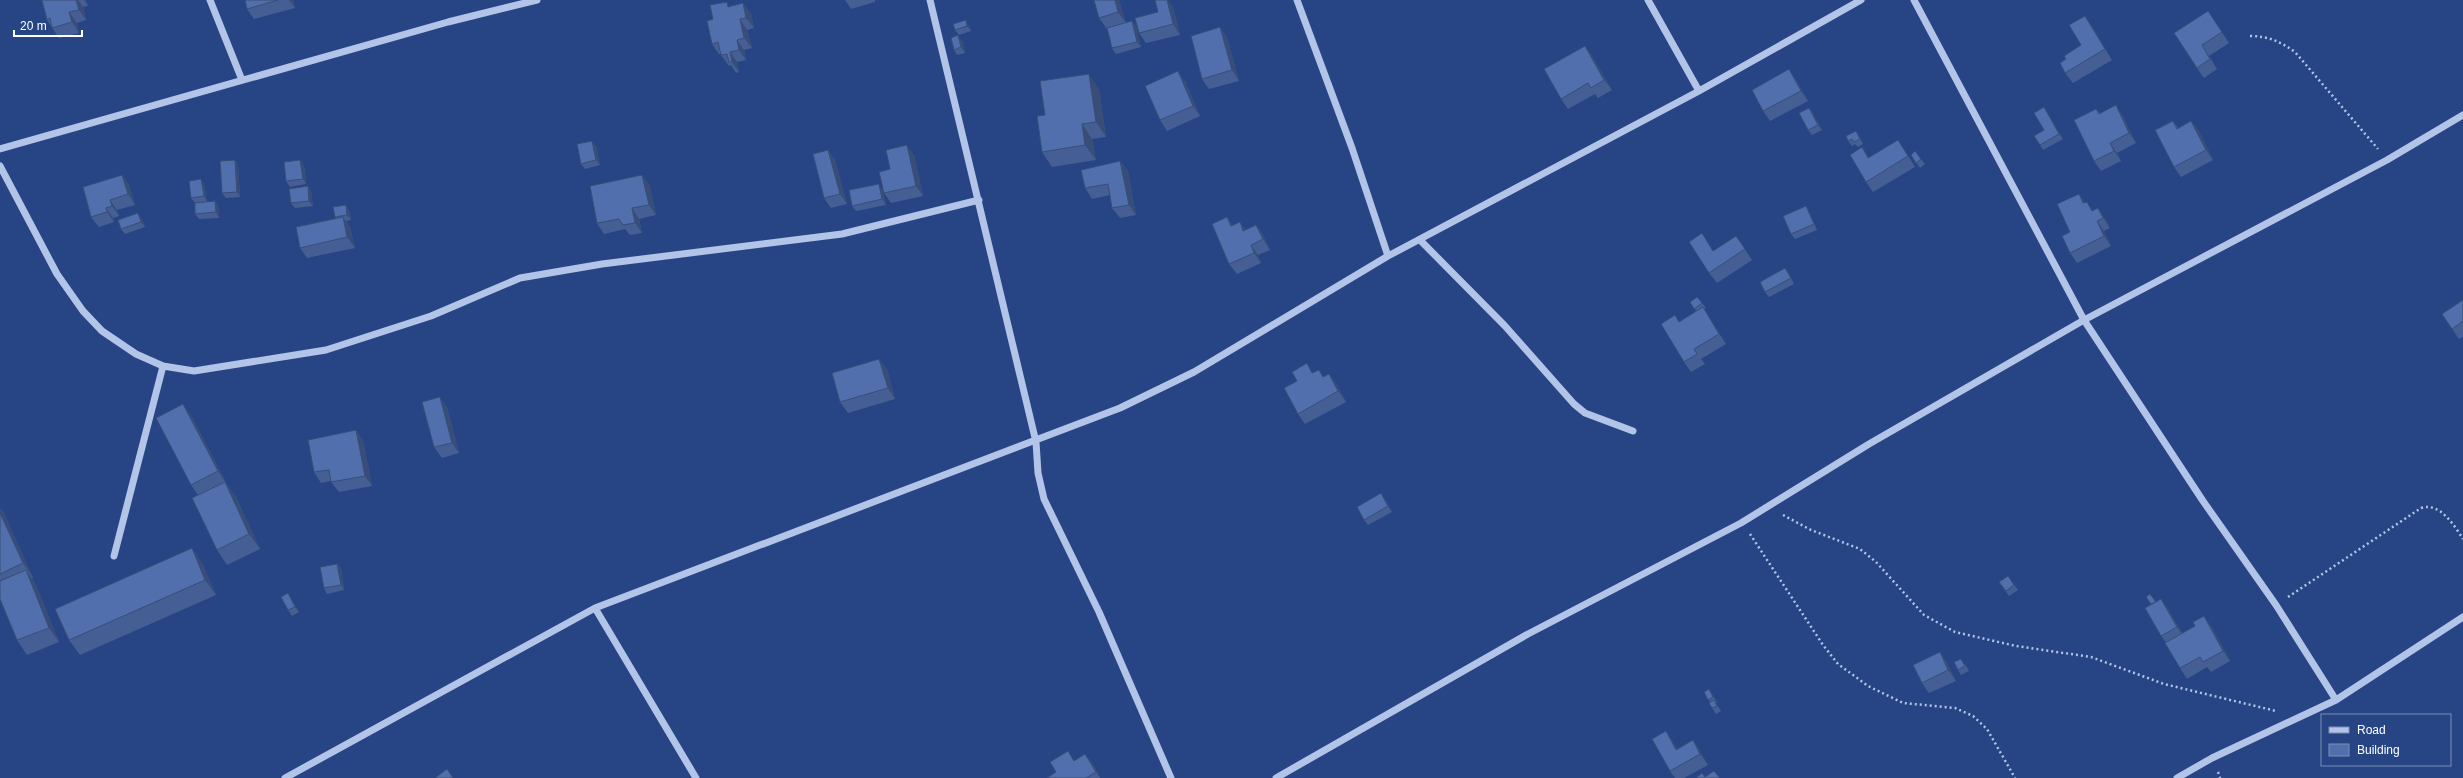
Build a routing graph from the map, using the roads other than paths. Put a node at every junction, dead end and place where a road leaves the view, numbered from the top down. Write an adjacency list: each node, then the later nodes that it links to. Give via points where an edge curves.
1 (210, 0): 8 (street)
2 (537, 0): 8 (street, via 448,22)
3 (930, 0): 13 (street)
4 (1297, 0): 15 (street, via 1352,148)
5 (1648, 0): 9 (street)
6 (1861, 0): 9 (street)
7 (1914, 0): 16 (street)
8 (242, 80): 11 (street)
9 (1699, 91): 14 (street)
10 (2463, 115): 16 (street, via 2387,160)
11 (0, 149)
12 (0, 166): 17 (street, via 57,274 83,311 102,331 136,354)
13 (979, 200): 17 (street, via 842,234 602,264 520,278 431,316 326,350 194,371); 19 (street)
14 (1420, 240): 15 (street); 18 (street, via 1500,320 1574,404 1585,413)
15 (1388, 256): 19 (street, via 1194,372 1120,408)
16 (2084, 320): 23 (street, via 2203,501 2276,605); 27 (street, via 1869,444 1741,523 1528,634)
17 (163, 366): 20 (street)
18 (1632, 432)
19 (1036, 442): 21 (street); 26 (street, via 1038,473 1044,499 1099,612)
20 (114, 556)
21 (595, 608): 24 (street); 25 (street)
22 (2463, 617): 23 (street)
23 (2336, 700): 28 (street, via 2212,758)
24 (285, 778)
25 (696, 778)
26 (1171, 778)
27 (1276, 778)
28 (2177, 778)

